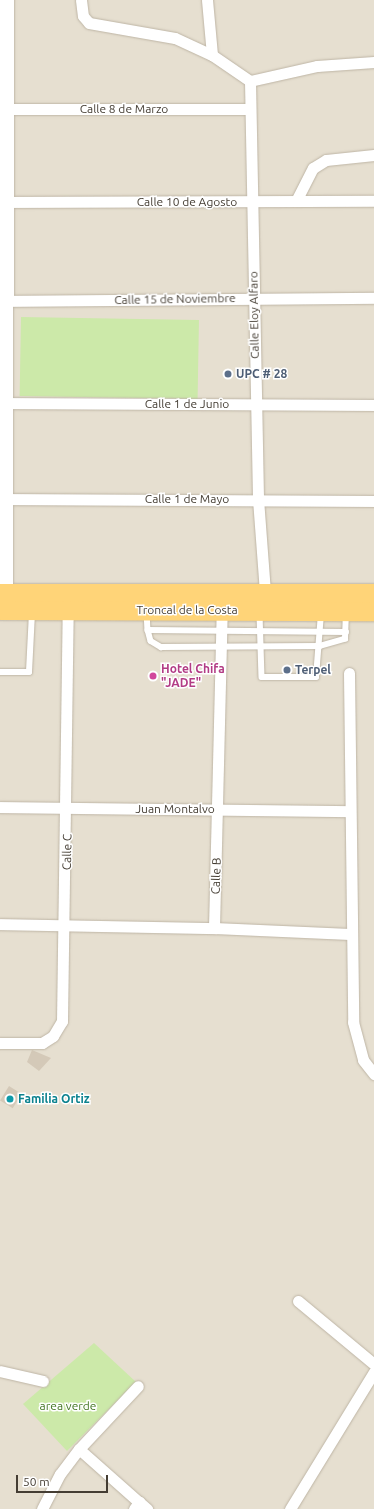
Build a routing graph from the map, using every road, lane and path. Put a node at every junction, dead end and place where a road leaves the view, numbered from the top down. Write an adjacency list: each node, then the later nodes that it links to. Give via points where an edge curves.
1 (8, 0): 7 (street)
2 (81, 0): 4 (street, via 83,16 89,23 175,38)
3 (207, 0): 4 (street)
4 (212, 55): 6 (street)
5 (374, 62): 6 (street, via 317,66)
6 (250, 82): 8 (street, Calle Eloy Alfaro)
7 (3, 109): 8 (street, Calle 8 de Marzo); 12 (street)
8 (249, 109): 13 (street, Calle Eloy Alfaro)
9 (374, 156): 10 (street, via 326,160 313,168)
10 (296, 201): 11 (street, Calle 10 de Agosto); 13 (street, Calle 10 de Agosto)
11 (374, 201)
12 (3, 202): 13 (street, Calle 10 de Agosto); 16 (street)
13 (251, 202): 14 (street, Calle Eloy Alfaro)
14 (253, 298): 15 (street, Calle 15 de Noviembre); 16 (street, Calle 15 de Noviembre); 18 (street, Calle Eloy Alfaro)
15 (374, 298)
16 (3, 301): 17 (street)
17 (3, 403): 18 (street, Calle 1 de Junio); 20 (street)
18 (256, 404): 19 (street, Calle 1 de Junio); 21 (street, Calle Eloy Alfaro)
19 (374, 405)
20 (2, 499): 21 (street, Calle 1 de Mayo); 24 (street)
21 (258, 499): 22 (street, Calle 1 de Mayo); 25 (street, Calle Eloy Alfaro)
22 (374, 501)
23 (374, 594): 25 (highway, Troncal de la Costa)
24 (2, 599): 25 (highway, Troncal de la Costa); 26 (highway, Troncal de la Costa)
25 (263, 601): 29 (highway, Troncal de la Costa); 30 (highway, Troncal de la Costa); 35 (lane)
26 (32, 609): 27 (highway, Troncal de la Costa); 41 (lane, via 29,672)
27 (68, 610): 28 (highway, Troncal de la Costa); 45 (street, Calle C)
28 (147, 610): 29 (highway, Troncal de la Costa); 33 (lane)
29 (222, 610): 34 (street, Calle B)
30 (321, 611): 31 (highway, Troncal de la Costa); 36 (lane)
31 (346, 611): 32 (highway, Troncal de la Costa); 37 (lane)
32 (374, 611)
33 (148, 630): 34 (lane); 39 (lane, via 151,640 158,646)
34 (222, 631): 35 (lane); 39 (street, Calle B)
35 (261, 631): 36 (lane); 40 (lane)
36 (321, 632): 37 (lane); 38 (lane)
37 (346, 632): 38 (lane, via 341,643)
38 (320, 646): 40 (lane); 40 (lane, via 316,677 262,677)
39 (221, 647): 40 (lane); 44 (street, Calle B)
40 (261, 647)
41 (0, 672)
42 (349, 673): 46 (street)
43 (0, 807): 45 (street, Juan Montalvo)
44 (218, 809): 45 (street, Juan Montalvo); 46 (street, Juan Montalvo); 49 (street, Calle B)
45 (67, 810): 48 (street, Calle C)
46 (350, 810): 50 (street)
47 (0, 924): 48 (street)
48 (65, 924): 49 (street); 51 (street, Calle C, via 59,1029 42,1043)
49 (214, 928): 50 (street)
50 (350, 934): 52 (street, via 356,1035 363,1060)
51 (0, 1043)
52 (374, 1074)
53 (298, 1301): 54 (street)
54 (374, 1364)
55 (0, 1371): 57 (street)
56 (374, 1372): 62 (street)
57 (43, 1381)
58 (138, 1386): 59 (street)
59 (79, 1449): 60 (street); 61 (street, via 60,1474)
60 (140, 1507)
61 (42, 1509)
62 (290, 1509)

